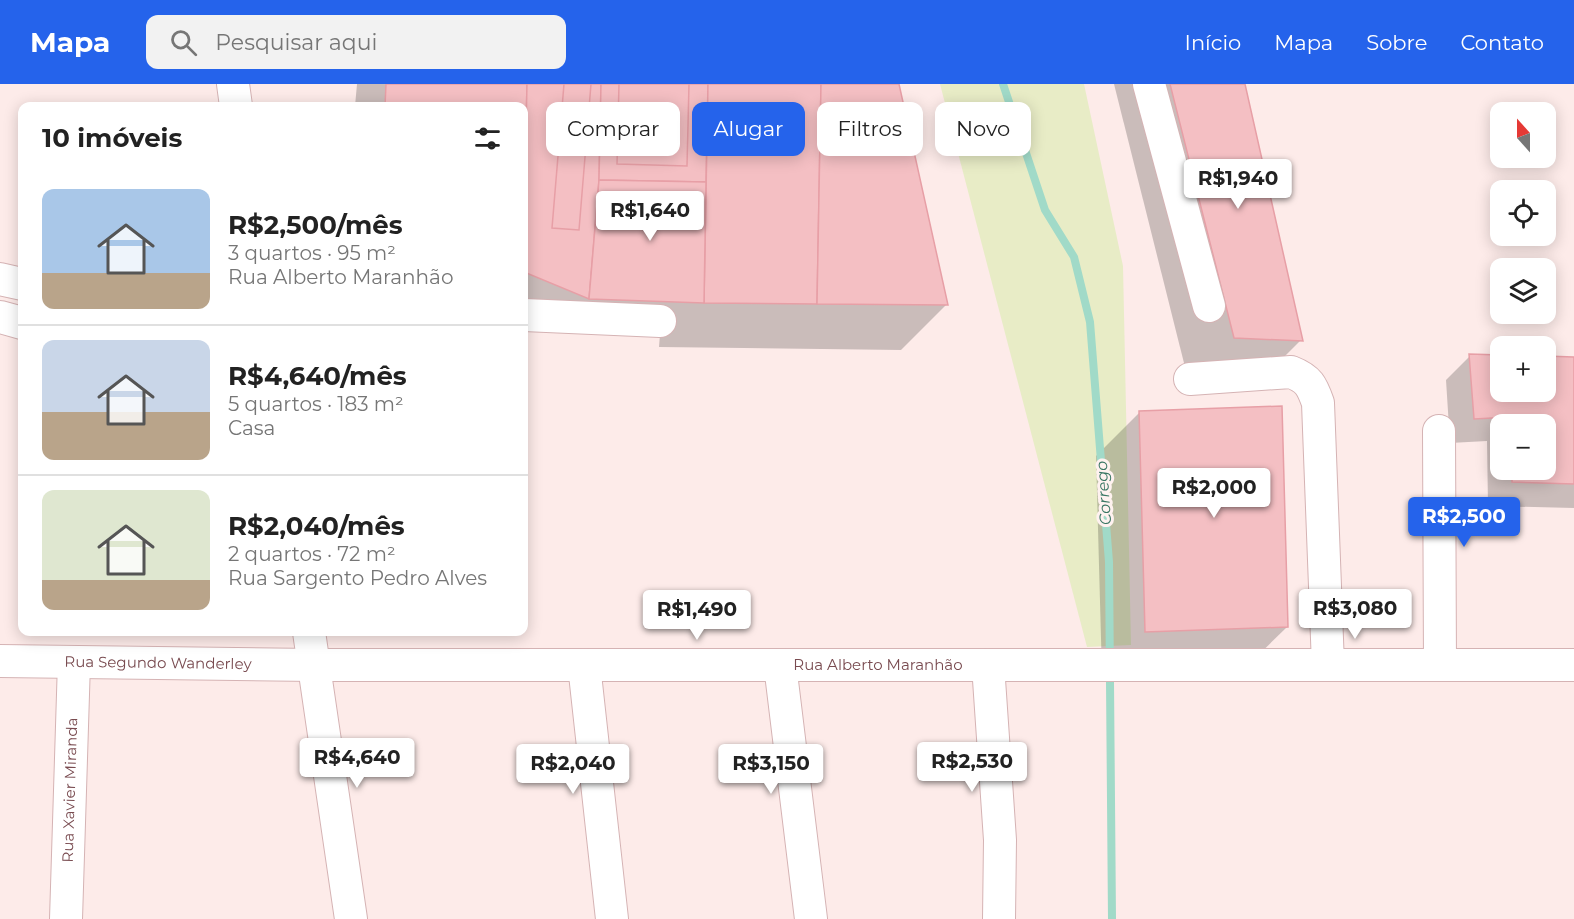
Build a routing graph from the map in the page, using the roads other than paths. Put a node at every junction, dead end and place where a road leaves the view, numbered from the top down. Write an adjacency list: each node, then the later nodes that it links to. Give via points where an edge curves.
1 (233, 84): 3 (street)
2 (1149, 84): 6 (street)
3 (235, 102)
4 (0, 279): 5 (street)
5 (18, 283)
6 (1209, 306)
7 (528, 315): 9 (street)
8 (0, 317): 10 (street)
9 (660, 321)
10 (18, 322)
11 (1190, 379): 20 (street, via 1291,372 1303,376 1312,387 1318,403)
12 (1439, 431): 21 (street)
13 (310, 636): 16 (street)
14 (0, 661): 15 (street, Rua Segundo Wanderley)
15 (74, 662): 16 (street, Rua Segundo Wanderley); 23 (street, Rua Xavier Miranda)
16 (314, 665): 17 (street, Rua Alberto Maranhão); 24 (street)
17 (584, 665): 18 (street, Rua Alberto Maranhão); 25 (street)
18 (780, 665): 19 (street, Rua Alberto Maranhão); 26 (street)
19 (988, 665): 20 (street, Rua Alberto Maranhão); 27 (street, via 1000,840)
20 (1328, 665): 21 (street, Rua Alberto Maranhão)
21 (1440, 665): 22 (street, Rua Alberto Maranhão)
22 (1574, 665)
23 (66, 919)
24 (351, 919)
25 (612, 919)
26 (811, 919)
27 (999, 919)

